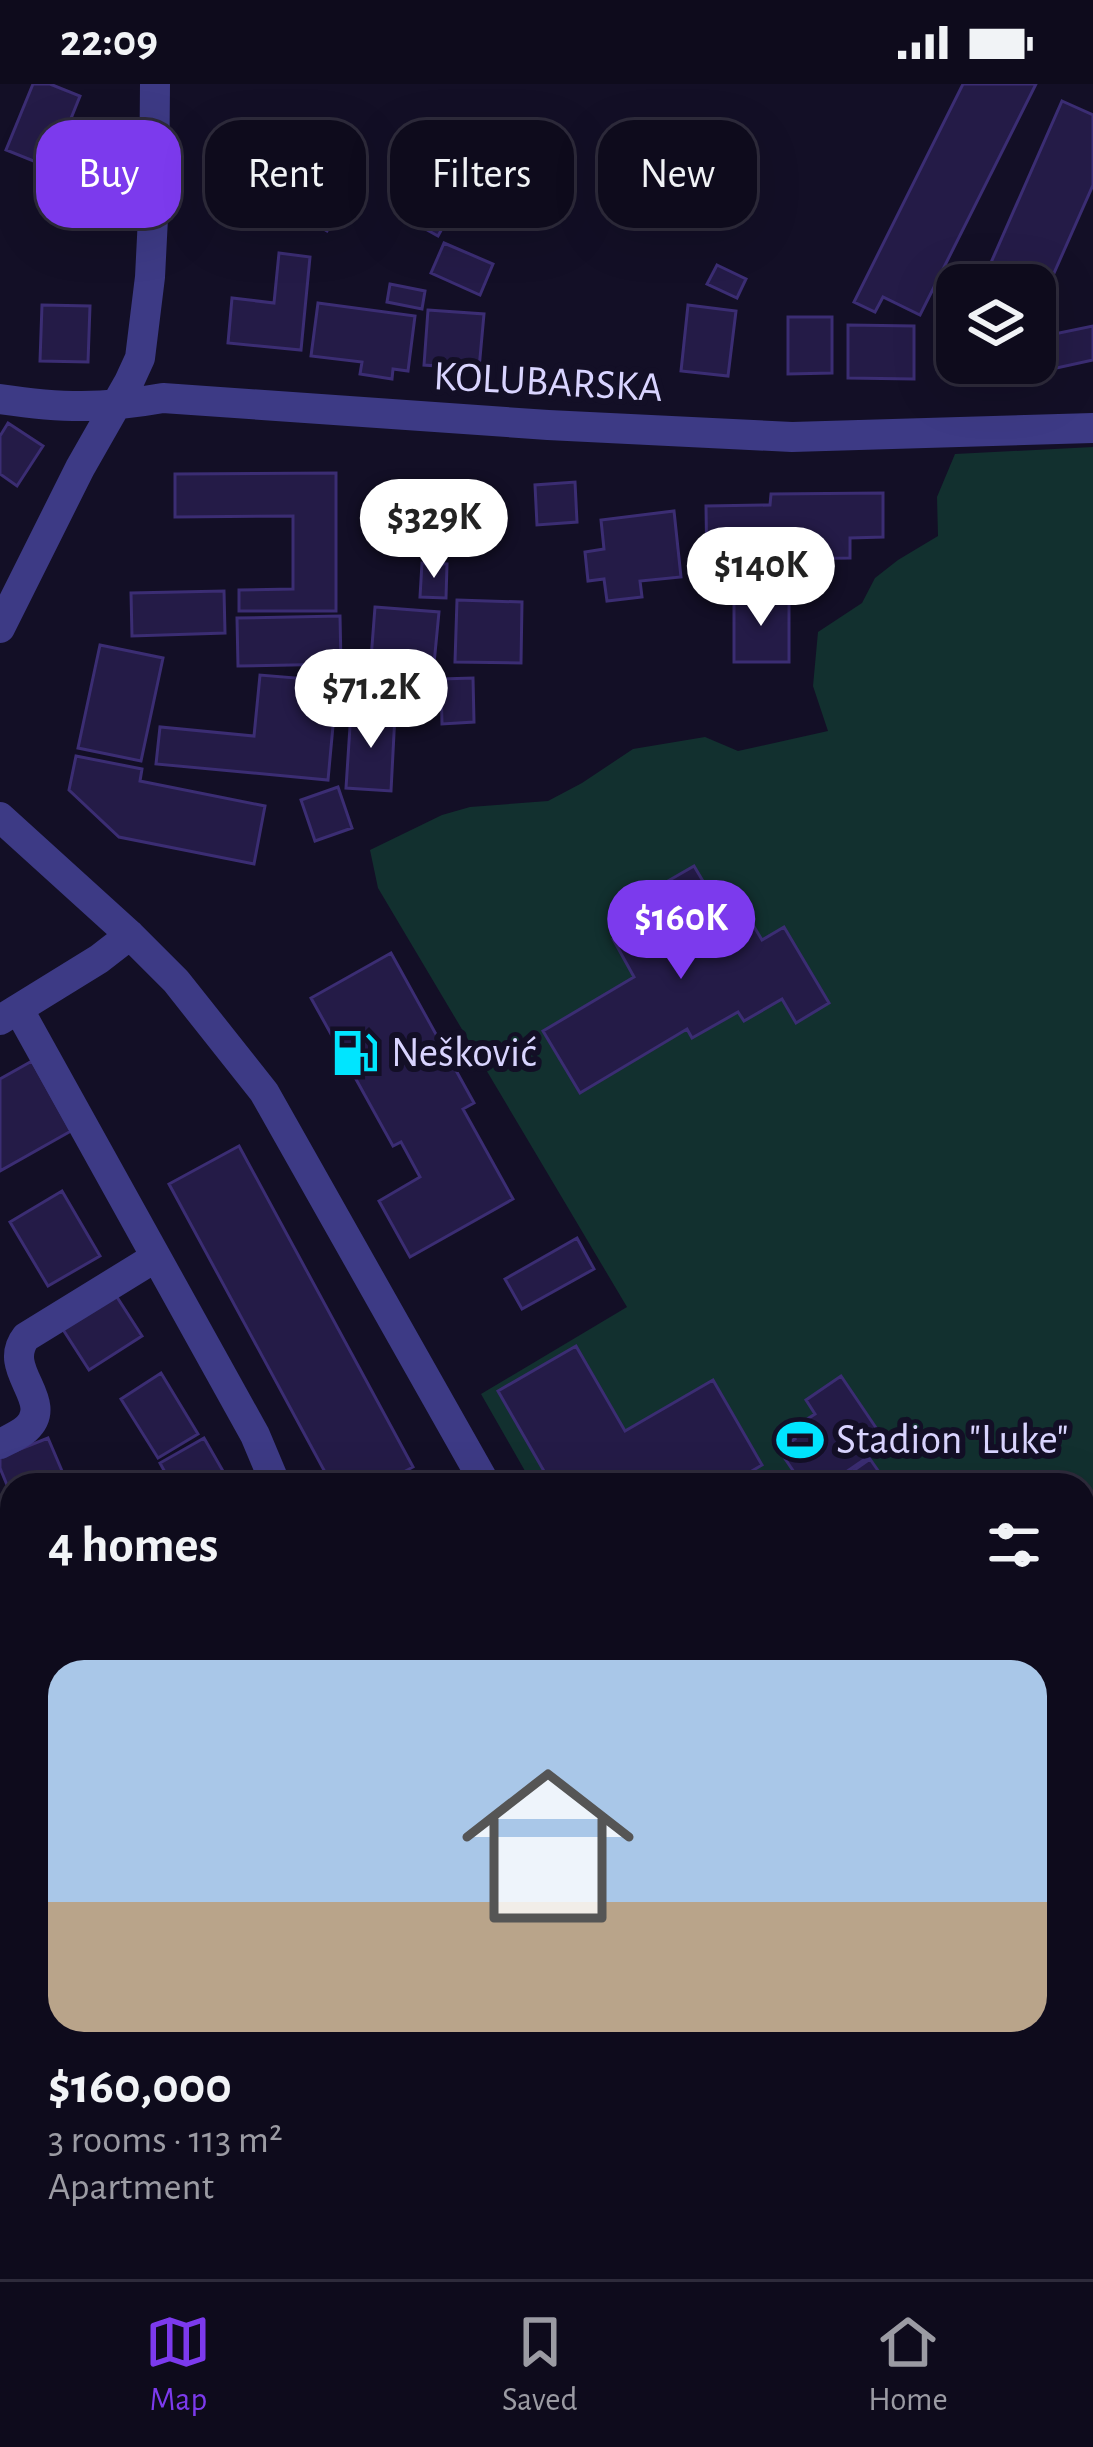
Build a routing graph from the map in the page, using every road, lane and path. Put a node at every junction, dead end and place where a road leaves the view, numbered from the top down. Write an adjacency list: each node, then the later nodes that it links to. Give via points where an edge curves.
1 (155, 84): 3 (street, via 140,358)
2 (0, 399): 3 (street, KOLUBARSKA)
3 (114, 407): 4 (street, KOLUBARSKA, via 163,398 793,437); 5 (street)
4 (1093, 428)
5 (0, 628)
6 (0, 817): 7 (street)
7 (130, 934): 8 (street); 12 (street, via 264,1092)
8 (10, 1015): 9 (street)
9 (156, 1257): 10 (street, via 17,1347 35,1413); 11 (street)
10 (0, 1444)
11 (271, 1473)
12 (478, 1473)

